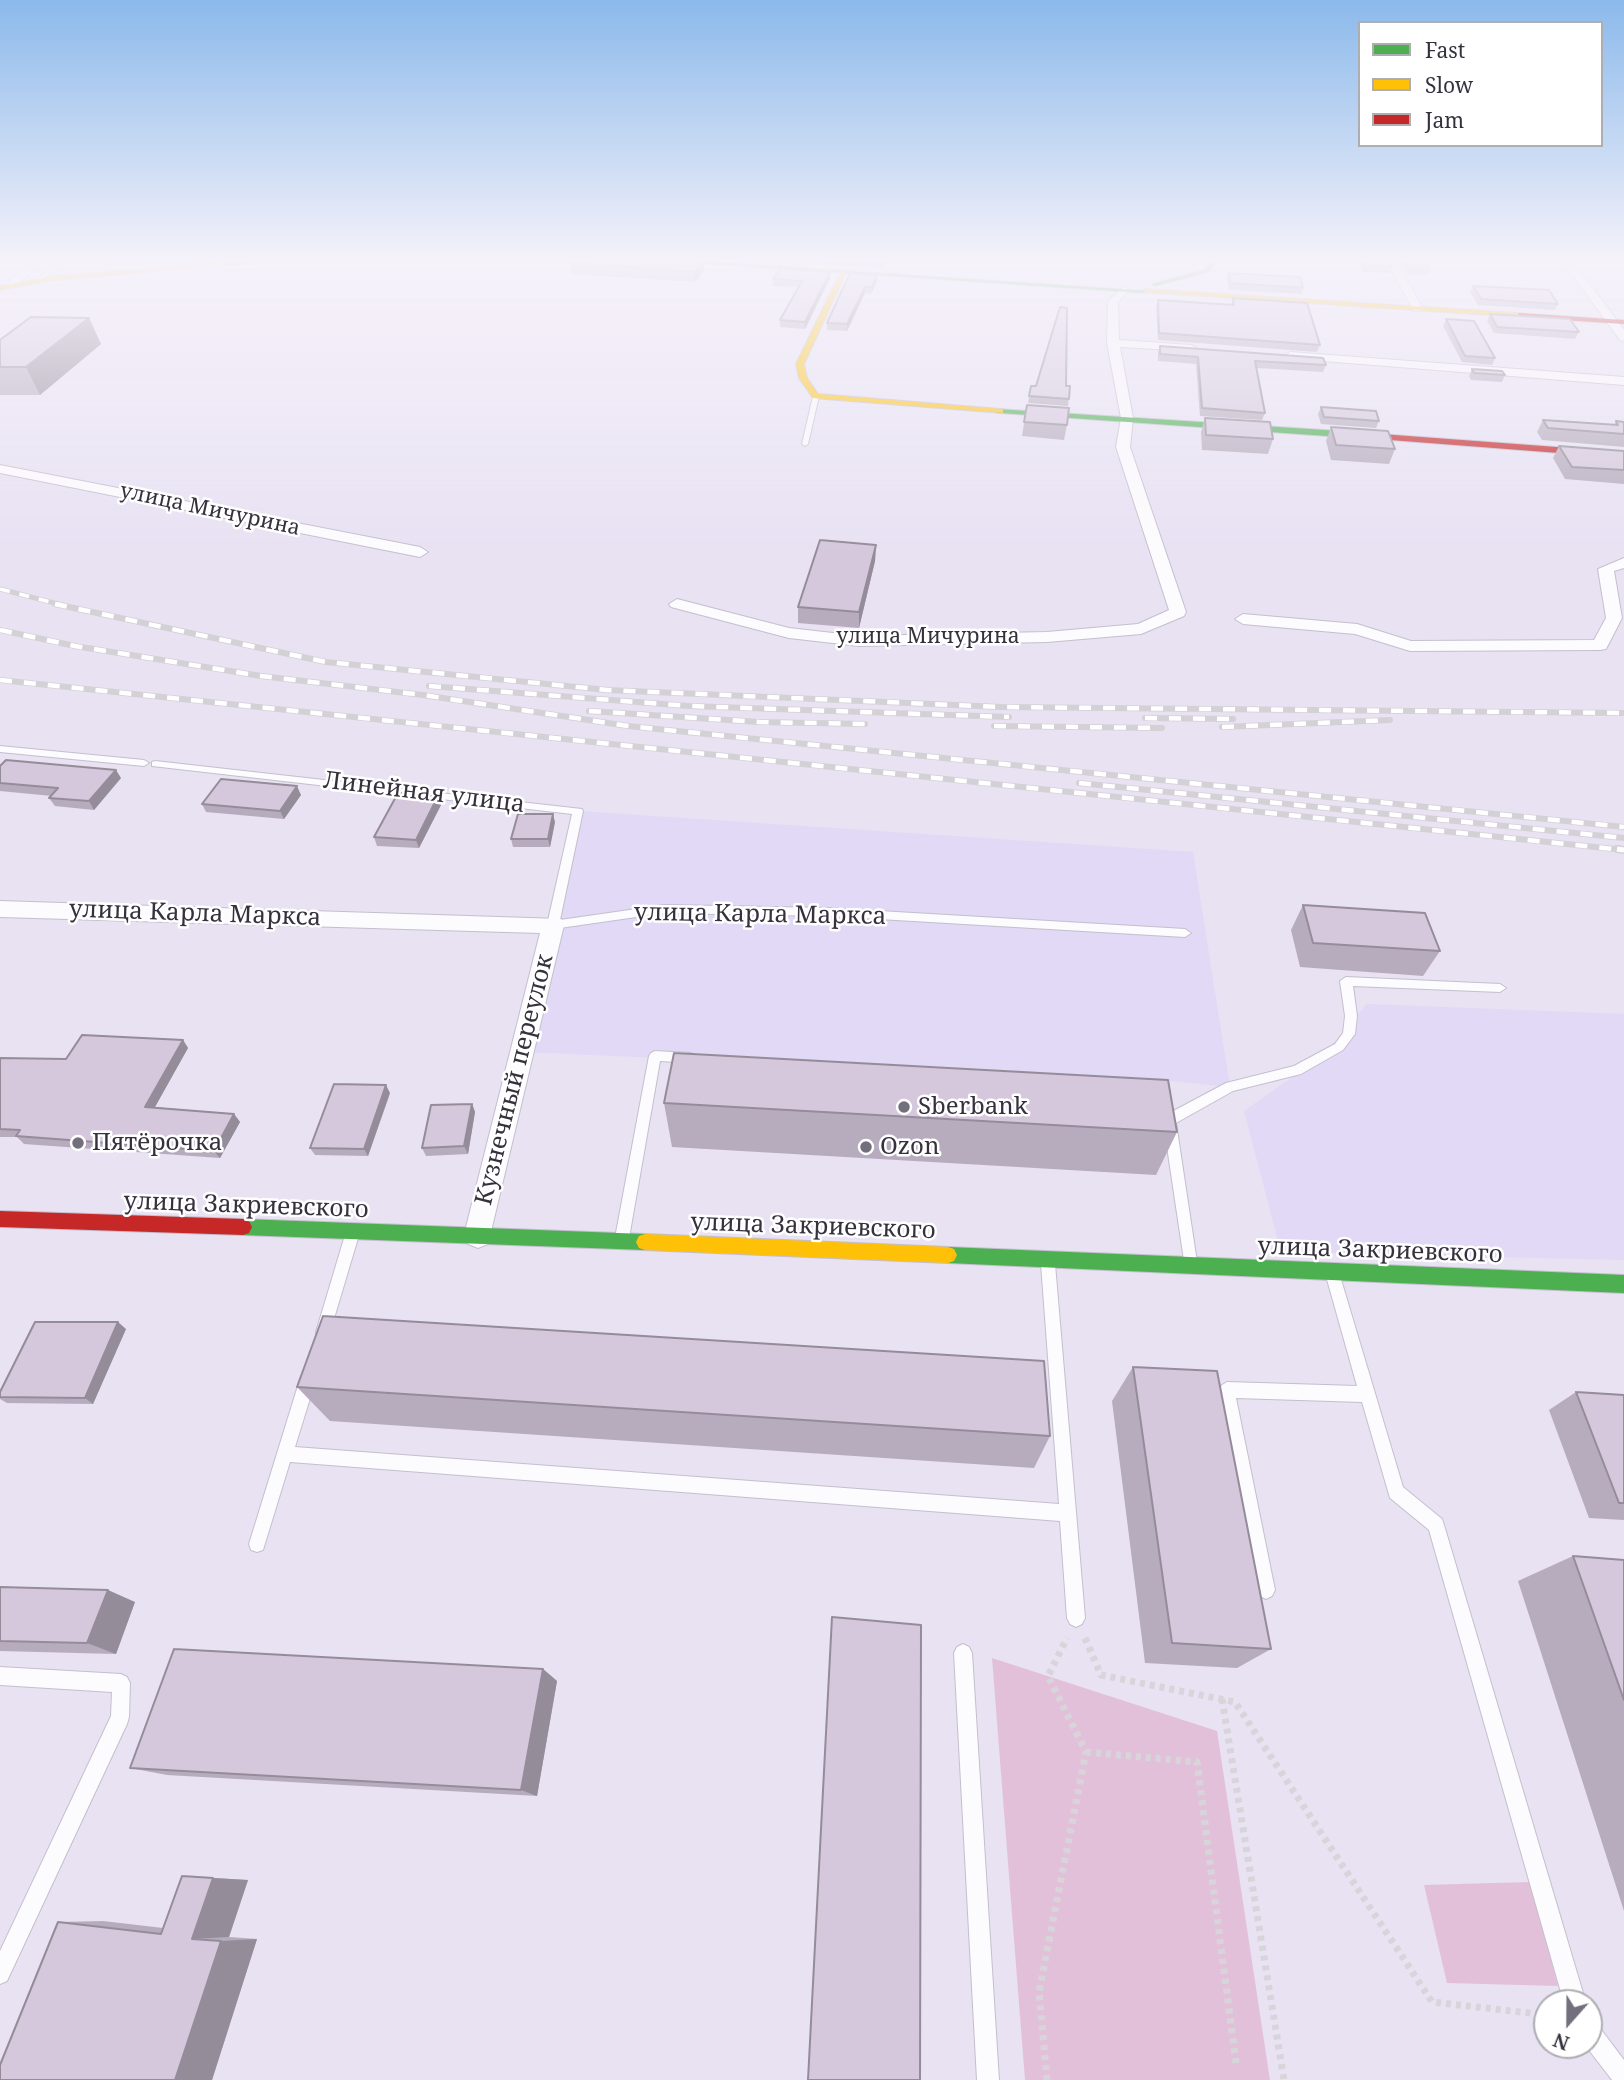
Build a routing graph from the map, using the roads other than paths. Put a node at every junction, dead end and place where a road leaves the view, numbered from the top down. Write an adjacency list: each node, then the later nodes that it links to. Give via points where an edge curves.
1 (802, 359): 5 (street, via 803,378)
2 (1116, 359): 6 (street)
3 (1333, 359): 4 (street)
4 (1624, 381)
5 (817, 396): 6 (street); 7 (lane)
6 (1126, 418): 8 (street); 12 (street, улица Мичурина, via 1123,447 1178,612 1141,629 1047,637 859,641 789,633)
7 (805, 444)
8 (1624, 455)
9 (0, 469): 10 (street, улица Мичурина)
10 (420, 552)
11 (1624, 563): 13 (street, via 1606,569 1614,618 1600,645 1410,646 1357,629)
12 (677, 604)
13 (1243, 619)
14 (0, 749): 16 (lane, Линейная улица, via 578,811)
15 (0, 909): 16 (street, улица Карла Маркса)
16 (553, 925): 17 (lane, улица Карла Маркса, via 678,909 828,912); 22 (street, Кузнечный переулок)
17 (1185, 933)
18 (1500, 988): 25 (lane, via 1346,981 1351,1016 1349,1034 1339,1047 1297,1070 1230,1087 1168,1113)
19 (710, 1059): 23 (lane, via 655,1056)
20 (0, 1219): 21 (street, улица Закриевского)
21 (354, 1232): 22 (street, улица Закриевского); 29 (lane)
22 (478, 1235): 23 (street, улица Закриевского)
23 (622, 1241): 24 (street, улица Закриевского)
24 (1048, 1260): 25 (street, улица Закриевского); 30 (lane)
25 (1191, 1266): 26 (street, улица Закриевского)
26 (1331, 1272): 27 (street, улица Закриевского); 28 (lane)
27 (1624, 1284)
28 (1367, 1394): 32 (lane, via 1227,1390); 37 (lane, via 1396,1492 1436,1525)
29 (285, 1454): 30 (lane); 31 (lane)
30 (1068, 1513): 33 (lane)
31 (257, 1544)
32 (1266, 1590)
33 (1076, 1618)
34 (963, 1653): 40 (lane)
35 (0, 1676): 36 (lane, via 121,1684 120,1717)
36 (0, 1974)
37 (1571, 1989)
38 (1603, 2050): 39 (lane)
39 (1624, 2078)
40 (988, 2080)

